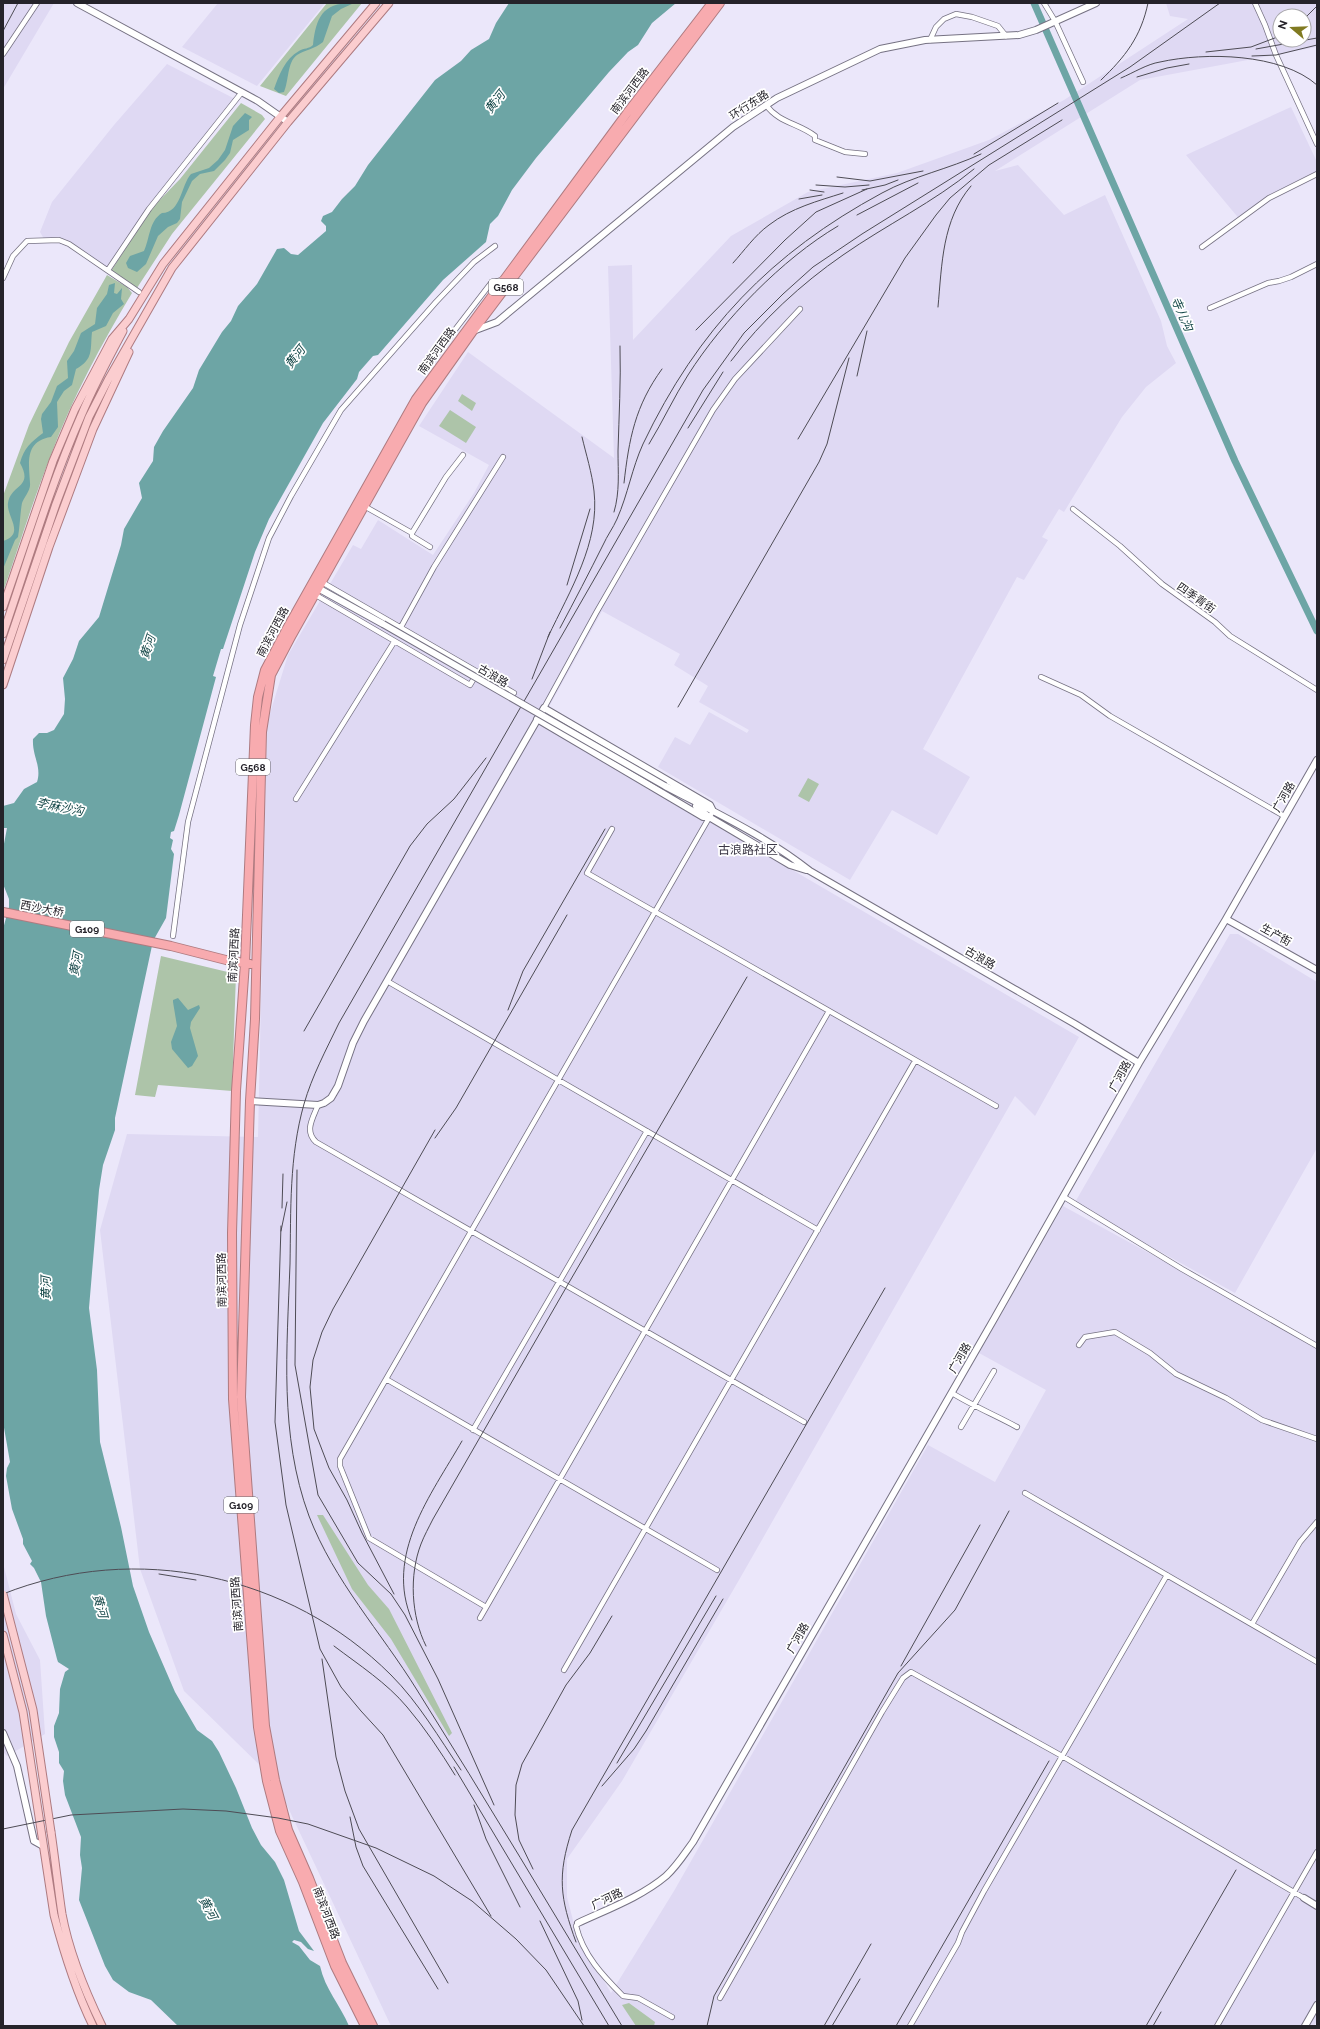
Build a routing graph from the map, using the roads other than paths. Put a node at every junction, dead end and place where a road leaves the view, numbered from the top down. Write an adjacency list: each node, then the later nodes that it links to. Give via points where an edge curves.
1 (37, 3): 13 (street)
2 (77, 3): 15 (street)
3 (376, 3): 17 (main road)
4 (389, 3): 18 (main road)
5 (712, 3): 27 (highway, 南滨河西路 / G568, via 627,113)
6 (720, 3): 33 (highway, 南滨河西路 / G568)
7 (1044, 3): 10 (street)
8 (1096, 3): 10 (street, 环行东路)
9 (1255, 3): 19 (street)
10 (1054, 22): 11 (street, 环行东路, via 1019,36); 14 (street)
11 (1006, 36): 12 (street, 环行东路); 12 (street, via 998,26 956,14 944,19 936,27)
12 (930, 40): 16 (street, 环行东路, via 899,44 872,52)
13 (3, 54)
14 (1083, 82)
15 (242, 92): 17 (street); 25 (street, via 149,209)
16 (766, 105): 20 (street, via 782,121 812,133 815,140 845,152); 33 (street, 环行东路, via 733,127 497,322)
17 (281, 116): 18 (street); 32 (main road, via 163,264)
18 (288, 122): 29 (main road, via 172,268)
19 (1317, 144)
20 (865, 154)
21 (1317, 174): 23 (street, via 1269,198)
22 (495, 246): 65 (street, via 474,262 436,302 341,410 269,538 240,625 188,822)
23 (1202, 247)
24 (1317, 264): 30 (street, via 1279,282 1268,283)
25 (108, 270): 26 (street, via 64,241 39,240 27,241 16,251); 28 (street)
26 (3, 278)
27 (506, 278): 33 (highway, 南滨河西路 / G568); 34 (street, via 491,283)
28 (139, 292)
29 (154, 300): 46 (main road, via 90,417 56,504); 49 (main road, via 147,320 129,351 93,429 49,547)
30 (1210, 308)
31 (800, 309): 52 (street, via 735,379 713,410)
32 (129, 319): 42 (main road, via 112,339 75,409 53,461); 44 (main road, via 78,423 48,500)
33 (470, 331): 37 (highway, 南滨河西路 / G568, via 422,403); 41 (highway, 南滨河西路 / G568, via 416,399)
34 (444, 344)
35 (463, 455): 39 (street, via 446,477)
36 (503, 457): 43 (street, via 434,567)
37 (364, 506): 39 (street); 41 (highway, 南滨河西路 / G568)
38 (1073, 509): 50 (street, 四季青街, via 1162,584 1215,622 1230,636)
39 (412, 533): 40 (street, via 412,536)
40 (430, 547)
41 (315, 586): 43 (street); 45 (street); 55 (street, 古浪路, bridge); 66 (highway, 南滨河西路 / G568, via 265,670 258,697); 67 (highway, 南滨河西路 / G568, via 271,675 267,694 262,732)
42 (3, 607)
43 (401, 627): 47 (street)
44 (3, 634)
45 (394, 642): 47 (street, via 470,685); 56 (street)
46 (3, 660)
47 (478, 672): 51 (street)
48 (1041, 677): 58 (street, via 1081,695 1110,716)
49 (3, 685)
50 (1317, 690)
51 (514, 693)
52 (544, 708): 53 (street); 57 (street, 古浪路, via 710,804)
53 (537, 719): 59 (street, 古浪路, via 703,817); 69 (street)
54 (1317, 760): 58 (street, 广河路)
55 (664, 786): 57 (street, 古浪路); 59 (street, 古浪路, via 705,812)
56 (296, 799)
57 (713, 810): 59 (street); 61 (street, 古浪路, via 794,858)
58 (1284, 816): 64 (street, 广河路)
59 (709, 818): 61 (street, 古浪路, via 790,865); 63 (street)
60 (612, 829): 63 (street, via 587,873)
61 (810, 871): 72 (street, 古浪路)
62 (3, 912): 66 (highway, 西沙大桥 / G109)
63 (654, 912): 70 (street); 73 (street)
64 (1226, 919): 68 (street, 生产街); 72 (street, 广河路)
65 (174, 936)
66 (245, 963): 67 (highway, G109); 124 (highway, 南滨河西路 / G109, via 234,1140 233,1399 258,1727 267,1781 280,1831 303,1882 335,1966)
67 (256, 964): 74 (highway, G109)
68 (1317, 970)
69 (387, 981): 73 (street); 75 (street, via 358,1032 334,1093)
70 (829, 1011): 71 (street); 78 (street)
71 (915, 1061): 76 (street); 80 (street)
72 (1139, 1063): 79 (street, 广河路)
73 (557, 1079): 77 (street); 81 (street)
74 (250, 1101): 75 (street); 125 (highway, 南滨河西路 / G109, via 241,1397 265,1726 288,1830 342,1963)
75 (318, 1105): 81 (street, via 309,1128 316,1142)
76 (996, 1106)
77 (647, 1131): 78 (street); 82 (street)
78 (732, 1180): 80 (street); 83 (street)
79 (1064, 1197): 85 (street, via 1175,1265); 89 (street, 广河路)
80 (818, 1230): 88 (street)
81 (471, 1232): 82 (street); 87 (street)
82 (559, 1281): 83 (street); 94 (street)
83 (645, 1330): 88 (street); 96 (street)
84 (1079, 1345): 95 (street, via 1085,1337 1115,1332 1150,1353 1176,1374 1226,1398 1262,1420)
85 (1317, 1346)
86 (994, 1371): 90 (street)
87 (386, 1379): 94 (street); 103 (street, via 340,1459 340,1466 367,1535 372,1541)
88 (732, 1382): 91 (street); 99 (street)
89 (952, 1393): 90 (street); 116 (street, 广河路, via 684,1855 666,1875 647,1890)
90 (974, 1404): 92 (street); 93 (street)
91 (804, 1422)
92 (961, 1426)
93 (1017, 1427)
94 (473, 1430): 96 (street)
95 (1317, 1439)
96 (559, 1479): 99 (street); 103 (street)
97 (1025, 1493): 101 (street)
98 (1317, 1522): 105 (street, via 1300,1542)
99 (646, 1530): 100 (street); 108 (street)
100 (717, 1570)
101 (1167, 1575): 105 (street); 110 (street)
102 (3, 1594): 118 (main road, bridge, via 33,1710 63,1915 70,1945)
103 (486, 1607): 104 (street)
104 (480, 1618)
105 (1252, 1624): 107 (street)
106 (3, 1635): 111 (main road, via 23,1712)
107 (1317, 1662)
108 (564, 1670)
109 (3, 1733): 111 (street, via 17,1766 34,1841)
110 (1062, 1756): 113 (street); 117 (street, via 918,1674 908,1673 882,1712); 126 (street)
111 (43, 1846): 120 (main road, via 62,1948)
112 (1317, 1852): 113 (street)
113 (1294, 1892): 114 (street); 127 (street)
114 (1304, 1898): 115 (street)
115 (1317, 1906)
116 (578, 1923): 121 (street, via 576,1926 579,1941 602,1975 623,1996 638,1998)
117 (720, 1998)
118 (92, 2005): 120 (main road); 123 (main road)
119 (1317, 2005): 128 (street)
120 (84, 2007): 122 (main road)
121 (672, 2017)
122 (93, 2026)
123 (102, 2026)
124 (365, 2026)
125 (373, 2026)
126 (910, 2026)
127 (1217, 2026)
128 (1305, 2026)

